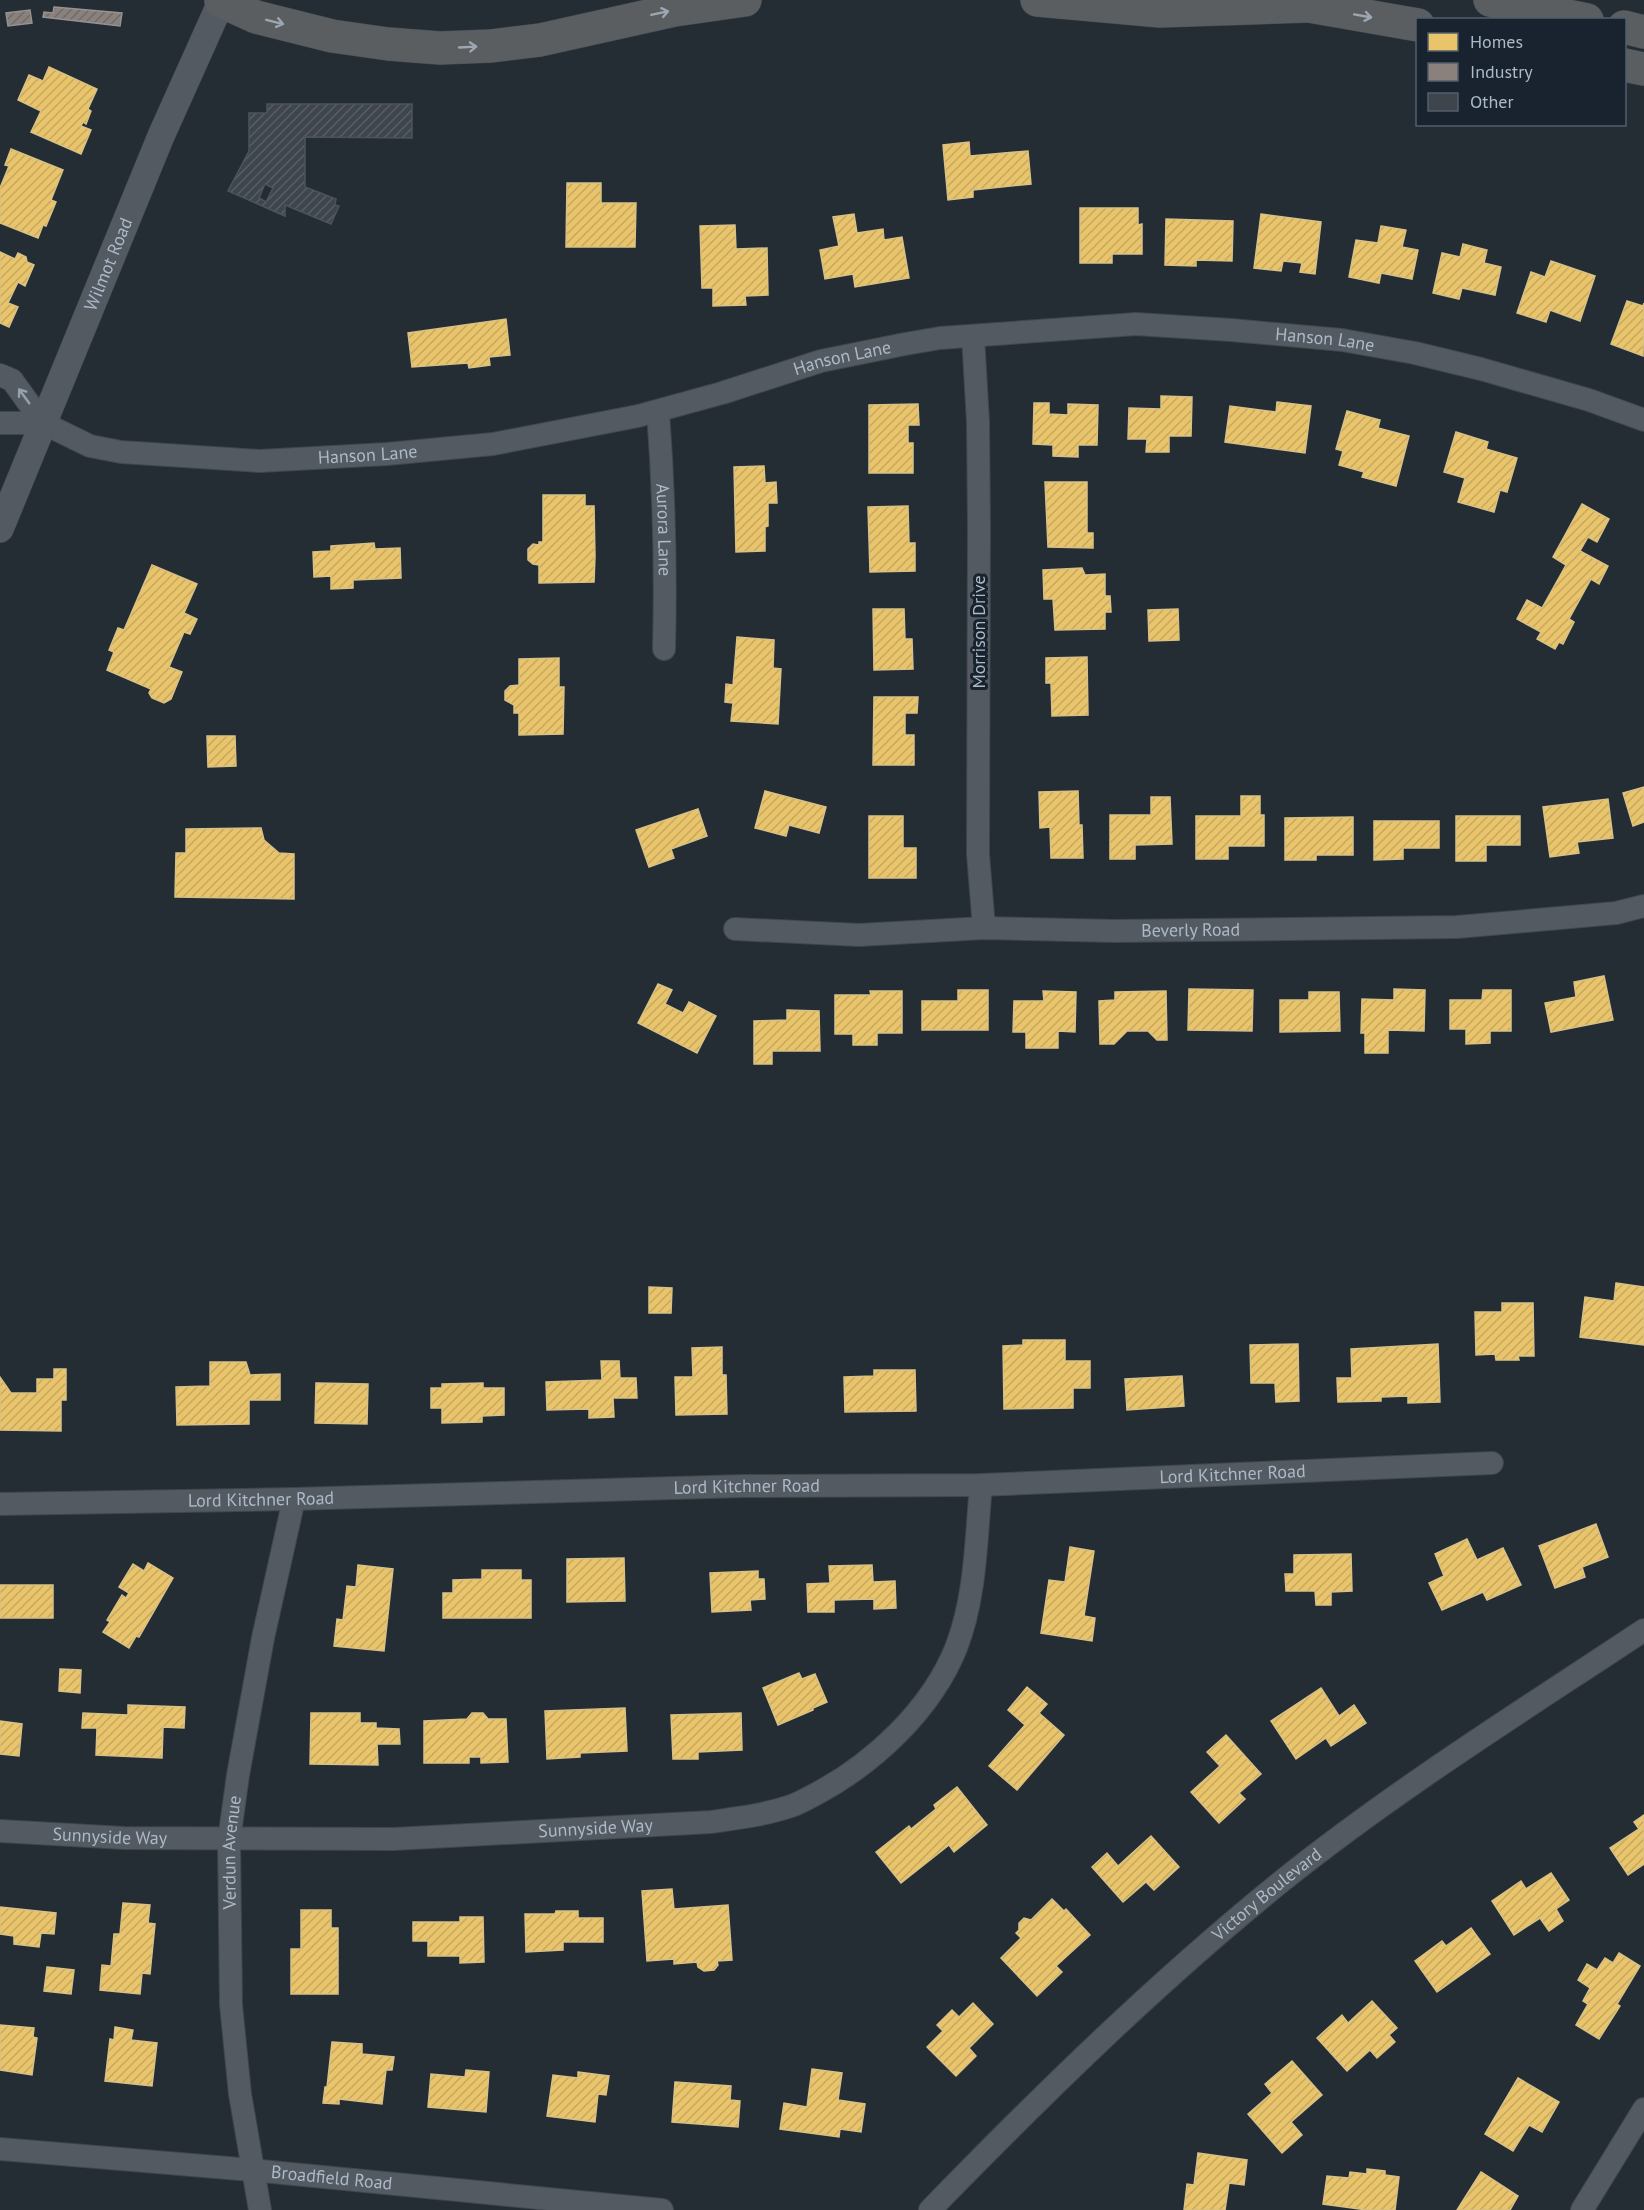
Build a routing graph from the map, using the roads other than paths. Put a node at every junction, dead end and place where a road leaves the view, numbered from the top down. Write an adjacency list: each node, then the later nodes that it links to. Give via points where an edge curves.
1 (221, 0): 2 (highway, one-way to 2, via 256,17 332,36 440,48 540,40 675,10); 17 (street, Wilmot Road)
2 (746, 0)
3 (1037, 0): 5 (highway, via 1160,11)
4 (1490, 0): 6 (highway)
5 (1293, 3): 7 (highway, one-way to 7)
6 (1577, 18)
7 (1416, 25)
8 (1626, 28): 9 (highway)
9 (1644, 32)
10 (1626, 65): 11 (highway)
11 (1644, 69)
12 (973, 336): 14 (street, Hanson Lane, via 916,342 821,361); 15 (street, Hanson Lane, via 1136,324 1342,340 1480,369); 21 (street, Morrison Drive, via 978,422 978,854)
13 (0, 375): 17 (street, one-way to 13, via 12,380)
14 (658, 412): 17 (street, Hanson Lane, via 493,444 260,461 121,452 90,446); 19 (street, Aurora Lane, via 665,536)
15 (1644, 420)
16 (0, 423): 17 (street)
17 (43, 423): 18 (street, Wilmot Road)
18 (0, 529)
19 (664, 649)
20 (1644, 906): 21 (street, Beverly Road, via 1616,913 1457,927 1115,931)
21 (984, 928): 22 (street, Beverly Road, via 859,935)
22 (735, 929)
23 (1492, 1463): 24 (street, Lord Kitchner Road)
24 (981, 1485): 25 (street, Lord Kitchner Road, via 744,1486); 29 (street, Sunnyside Way, via 967,1606 956,1648 936,1684 879,1752 839,1782 794,1805 711,1822 394,1839)
25 (294, 1499): 26 (street, Lord Kitchner Road); 29 (street, Verdun Avenue, via 263,1638)
26 (0, 1504)
27 (1644, 1630): 35 (street, Victory Boulevard, via 1398,1793 1284,1880 1195,1953)
28 (0, 1831): 29 (street, Sunnyside Way)
29 (229, 1839): 32 (street, Verdun Avenue, via 231,2006)
30 (1644, 2109): 36 (street)
31 (0, 2149): 32 (street, Broadfield Road)
32 (252, 2170): 33 (street, Verdun Avenue); 34 (street, Broadfield Road)
33 (260, 2210)
34 (662, 2210)
35 (930, 2210)
36 (1582, 2210)

